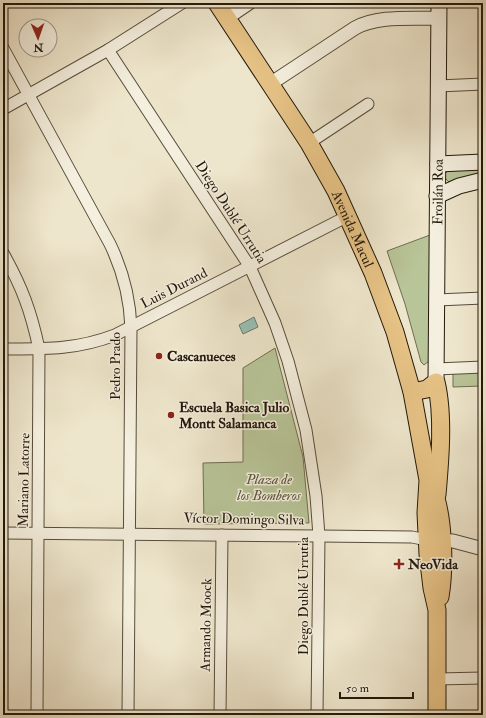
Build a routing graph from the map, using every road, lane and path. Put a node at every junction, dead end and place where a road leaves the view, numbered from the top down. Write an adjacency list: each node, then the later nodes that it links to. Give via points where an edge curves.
1 (182, 3): 8 (street)
2 (217, 3): 5 (main road, Avenida Macul)
3 (249, 3): 5 (street)
4 (439, 3): 6 (main road, Froilán Roa)
5 (227, 18): 9 (main road, Avenida Macul)
6 (438, 18): 9 (street, via 375,20 361,24); 11 (main road, Froilán Roa)
7 (3, 48): 12 (street, Pedro Prado)
8 (108, 50): 12 (street); 22 (street, Diego Dublé Urrutia)
9 (270, 84): 15 (main road, Avenida Macul)
10 (483, 84): 11 (street)
11 (438, 86): 17 (main road, Froilán Roa)
12 (28, 95): 14 (street); 25 (street, Pedro Prado, via 115,255 128,295)
13 (368, 104): 15 (street)
14 (3, 109)
15 (309, 143): 20 (main road, Avenida Macul)
16 (483, 162): 17 (main road)
17 (438, 164): 19 (main road, Froilán Roa)
18 (483, 180): 19 (main road, via 459,186)
19 (437, 196): 24 (main road, Froilán Roa)
20 (348, 216): 22 (street, Luis Durand); 30 (main road, Avenida Macul, via 395,332)
21 (3, 253): 27 (street, Mariano Latorre, via 24,293)
22 (250, 266): 25 (street, Luis Durand); 37 (street, Diego Dublé Urrutia, via 282,342 301,408 314,474)
23 (483, 298): 24 (street)
24 (437, 300): 29 (main road, Froilán Roa)
25 (131, 328): 27 (street, Luis Durand, via 88,344); 35 (street, Pedro Prado)
26 (3, 349): 27 (street, Luis Durand)
27 (39, 349): 34 (street, Mariano Latorre)
28 (483, 367): 29 (street)
29 (436, 376): 30 (main road, via 427,389); 32 (main road, via 440,402 440,449)
30 (412, 392): 31 (main road, Avenida Macul)
31 (428, 480): 32 (main road, Avenida Macul); 38 (main road, Avenida Macul, via 426,501)
32 (436, 499): 38 (main road, Avenida Macul)
33 (3, 533): 34 (street, Víctor Domingo Silva)
34 (38, 534): 35 (street, Víctor Domingo Silva); 42 (street, Mariano Latorre)
35 (129, 534): 36 (street, Víctor Domingo Silva); 43 (street, Pedro Prado)
36 (222, 535): 37 (street, Víctor Domingo Silva); 44 (street, Armando Moock)
37 (319, 536): 38 (street, Víctor Domingo Silva); 45 (street, Diego Dublé Urrutia)
38 (435, 540): 39 (street, Víctor Domingo Silva, via 459,542); 41 (main road, Avenida Macul, via 432,582 437,610)
39 (483, 549)
40 (483, 678): 41 (street)
41 (437, 679): 46 (main road, Avenida Macul)
42 (37, 715)
43 (128, 715)
44 (220, 715)
45 (317, 715)
46 (436, 715)

